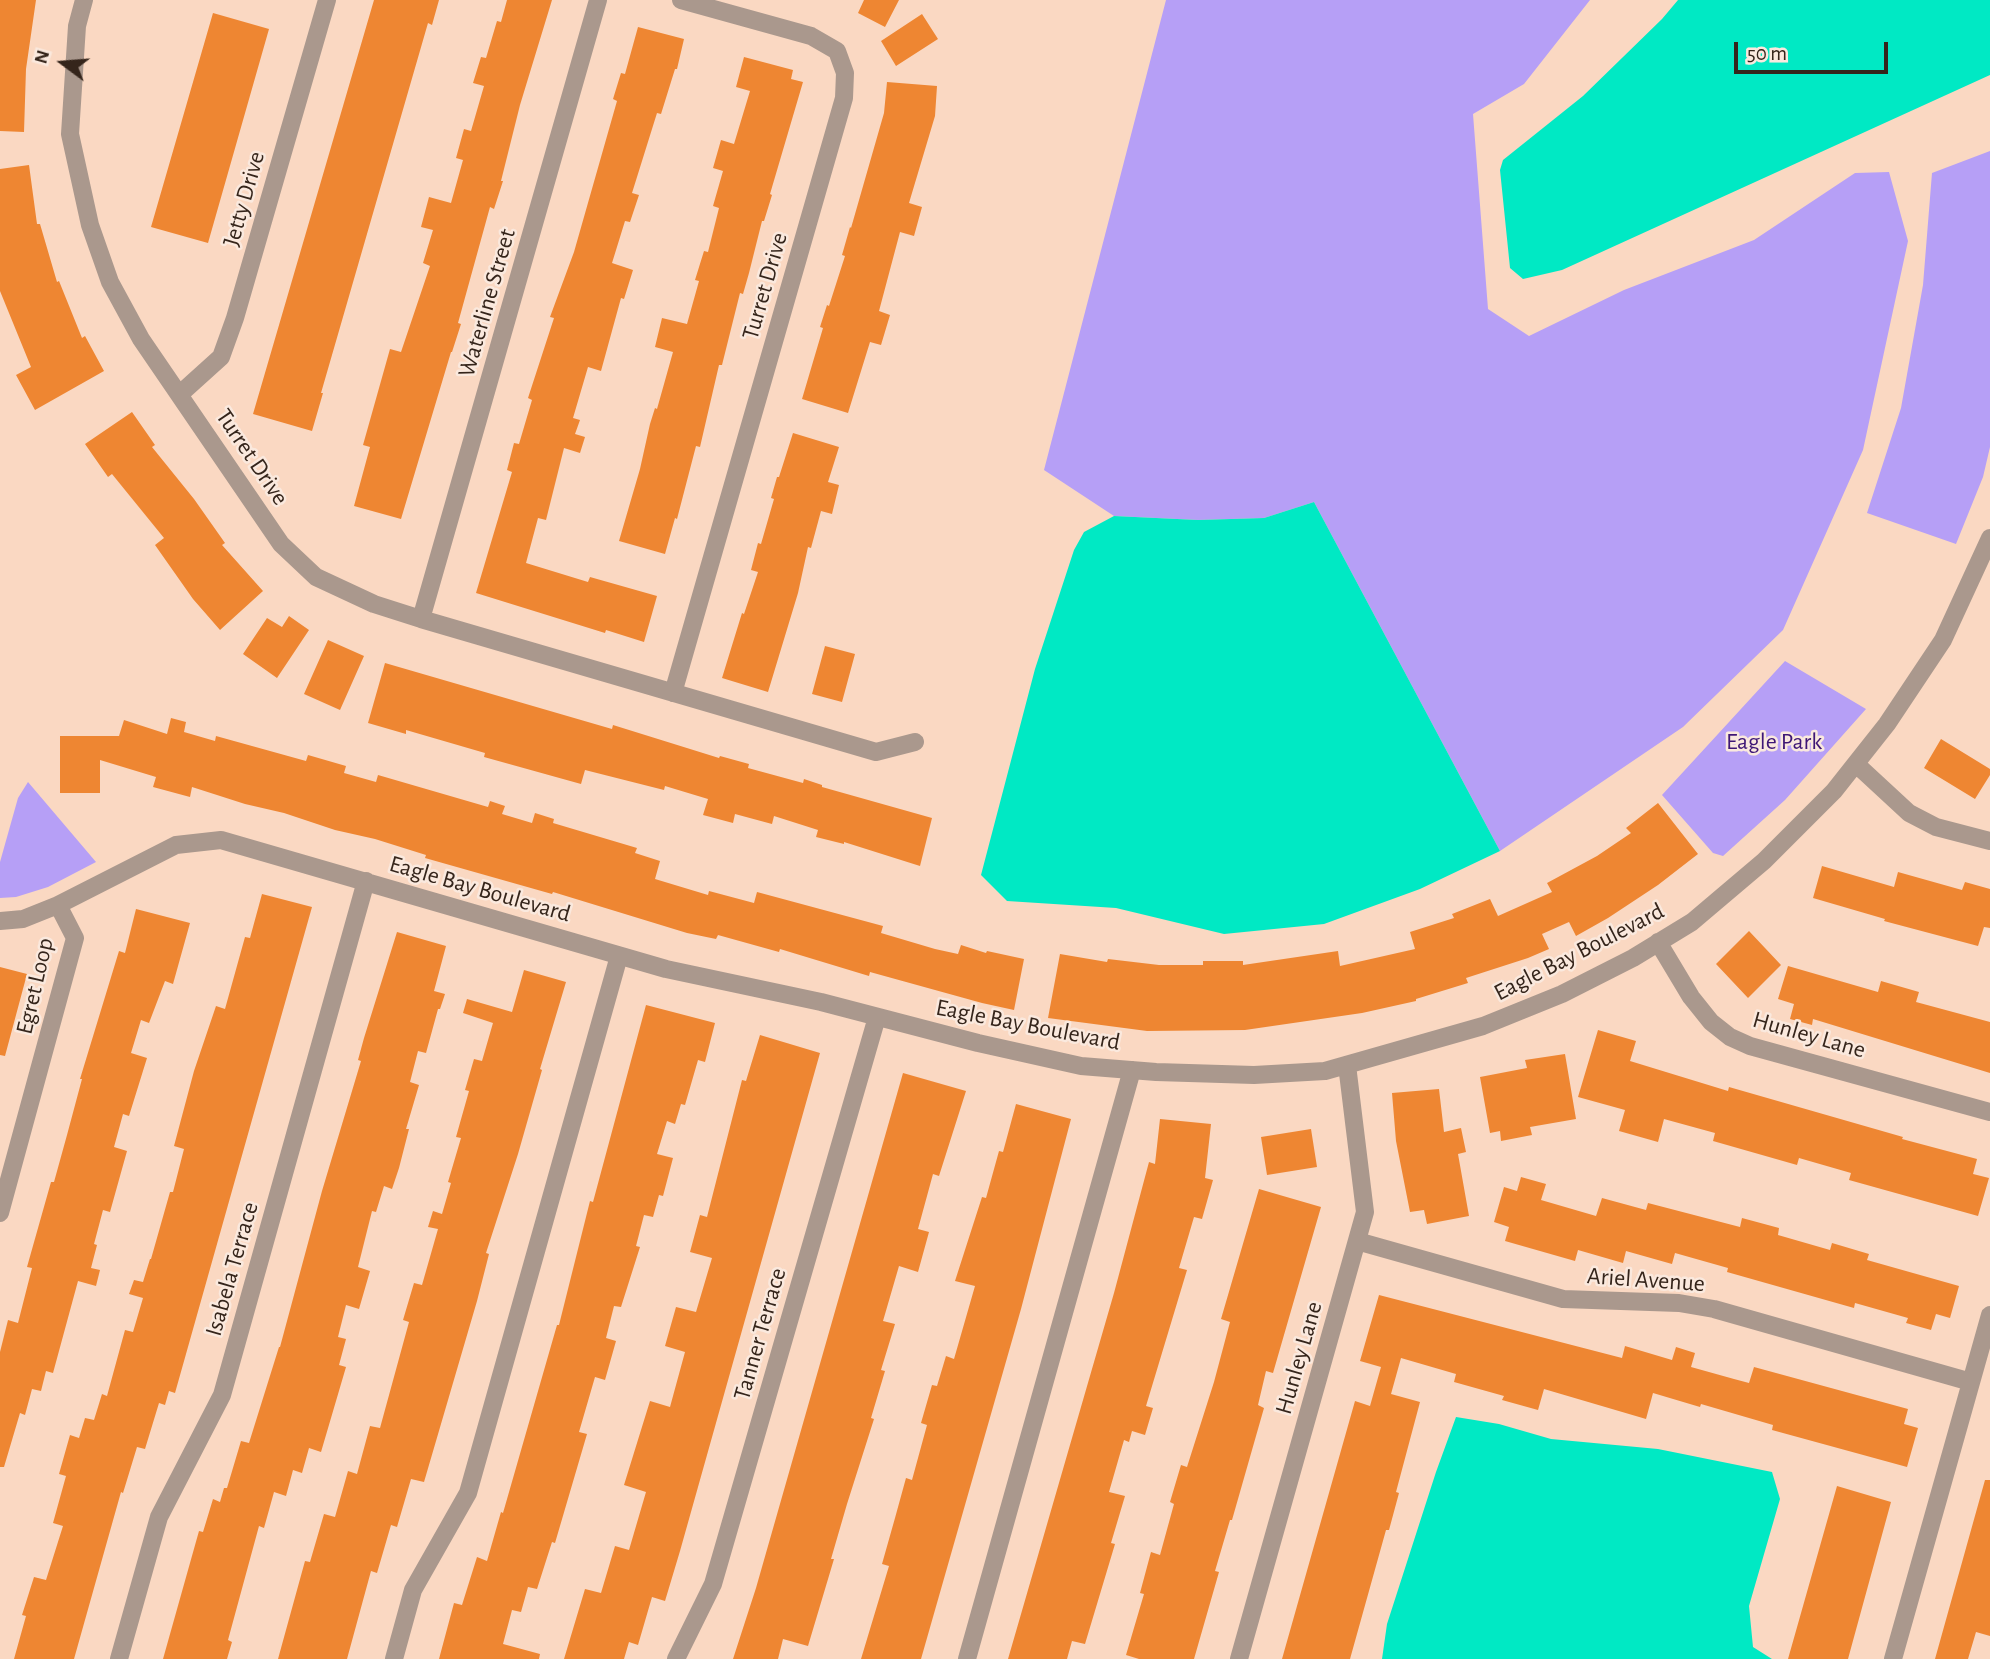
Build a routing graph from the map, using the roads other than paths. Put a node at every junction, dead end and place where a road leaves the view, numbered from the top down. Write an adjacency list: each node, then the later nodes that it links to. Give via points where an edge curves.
1 (84, 0): 5 (street, Turret Drive, via 77,26 70,134 90,225 122,305)
2 (327, 0): 5 (street, Jetty Drive, via 221,357)
3 (598, 0): 7 (street, Waterline Street)
4 (681, 0): 8 (street, Turret Drive, via 811,36 837,51 845,73 845,98)
5 (180, 394): 7 (street, Turret Drive, via 281,544 316,577 374,604)
6 (1990, 538): 10 (street, Eagle Bay Boulevard, via 1943,640)
7 (421, 619): 8 (street, Turret Drive)
8 (673, 693): 9 (street, Turret Drive, via 876,752)
9 (915, 742)
10 (1856, 764): 11 (street, via 1909,813 1936,827); 15 (street, Eagle Bay Boulevard, via 1764,861 1692,922)
11 (1990, 841)
12 (366, 881): 13 (street, Eagle Bay Boulevard, via 221,840 176,845); 16 (street, Eagle Bay Boulevard); 25 (street, Isabela Terrace, via 222,1395 159,1517)
13 (58, 905): 14 (street, Eagle Bay Boulevard, via 23,919); 21 (street, Egret Loop, via 75,938)
14 (0, 921)
15 (1658, 942): 18 (street, Eagle Bay Boulevard, via 1562,994 1483,1026); 20 (street, Hunley Lane, via 1690,998 1730,1037)
16 (618, 956): 17 (street, Eagle Bay Boulevard); 26 (street, via 468,1493 413,1590)
17 (877, 1017): 19 (street, Eagle Bay Boulevard, via 1081,1066); 27 (street, Tanner Terrace, via 713,1584)
18 (1347, 1065): 19 (street, Eagle Bay Boulevard, via 1325,1071 1254,1075); 22 (street, Hunley Lane, via 1365,1212)
19 (1132, 1070): 28 (street)
20 (1990, 1112)
21 (1, 1205)
22 (1357, 1241): 24 (street, Ariel Avenue, via 1563,1299 1679,1303 1714,1309); 29 (street, Hunley Lane)
23 (1990, 1315): 24 (street)
24 (1971, 1382): 30 (street)
25 (119, 1659)
26 (394, 1659)
27 (676, 1659)
28 (967, 1659)
29 (1239, 1659)
30 (1894, 1659)

